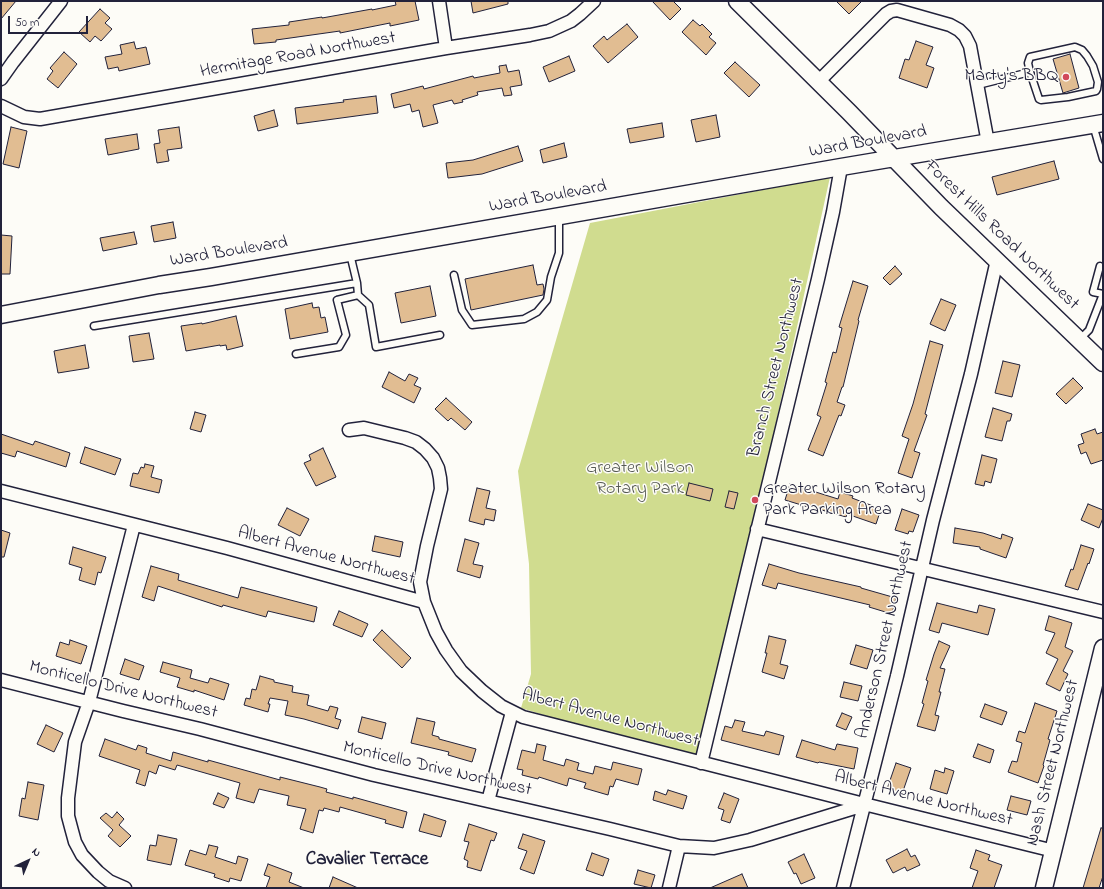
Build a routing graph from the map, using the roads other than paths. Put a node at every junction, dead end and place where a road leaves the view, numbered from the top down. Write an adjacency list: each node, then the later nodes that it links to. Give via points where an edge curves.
1 (62, 1): 7 (street)
2 (439, 1): 5 (street)
3 (594, 1): 5 (street, Hermitage Road Northwest, via 571,21 549,31)
4 (737, 1): 8 (main road, Forest Hills Road Northwest)
5 (446, 48): 10 (street, Hermitage Road Northwest, via 40,119 24,117)
6 (1030, 72): 6 (lane, via 1041,100 1068,97 1097,89 1094,66 1082,50 1075,47 1030,57); 9 (lane)
7 (1, 79)
8 (818, 82): 9 (street, via 886,14 897,10 959,30 968,40); 13 (main road, Forest Hills Road Northwest)
9 (978, 85): 12 (street)
10 (1, 106)
11 (1098, 124): 12 (main road, Ward Boulevard); 14 (lane)
12 (988, 143): 13 (main road, Ward Boulevard)
13 (894, 159): 15 (main road, Ward Boulevard); 18 (main road, Forest Hills Road Northwest)
14 (1103, 159)
15 (840, 167): 16 (main road, Ward Boulevard); 33 (street, Branch Street Northwest, via 832,220)
16 (559, 217): 17 (main road, Ward Boulevard); 20 (lane, via 559,253 547,300 537,312 524,318 472,325 462,310)
17 (350, 254): 21 (lane); 24 (main road, Ward Boulevard, via 159,285)
18 (997, 260): 27 (main road, Forest Hills Road Northwest); 34 (street, Anderson Street Northwest)
19 (1100, 266): 22 (lane, via 1093,292)
20 (454, 275)
21 (357, 283): 23 (lane); 25 (lane)
22 (1103, 294): 27 (lane, via 1089,330)
23 (358, 295): 26 (lane, via 369,305 376,347); 28 (lane, via 337,300 346,335 339,346)
24 (1, 315)
25 (94, 326)
26 (440, 335)
27 (1079, 340): 29 (main road, Forest Hills Road Northwest)
28 (296, 354)
29 (1103, 363)
30 (349, 430): 35 (street, via 364,428 416,442 433,458 438,468 440,489 420,582)
31 (1, 491): 32 (street, Albert Avenue Northwest)
32 (134, 525): 35 (street, Albert Avenue Northwest); 39 (street)
33 (757, 529): 34 (street); 41 (street, Branch Street Northwest)
34 (922, 569): 36 (street); 43 (street, Anderson Street Northwest)
35 (424, 602): 40 (street, Albert Avenue Northwest, via 436,632 461,671 482,691)
36 (1103, 612)
37 (1103, 648): 45 (main road, Nash Street Northwest)
38 (1, 680): 39 (street, Monticello Drive Northwest)
39 (89, 702): 42 (street, Monticello Drive Northwest, via 200,728 374,775); 46 (street, via 75,742 68,816 76,842 88,862 109,881)
40 (512, 712): 41 (street, Albert Avenue Northwest); 42 (street)
41 (700, 763): 43 (street, Albert Avenue Northwest)
42 (488, 800): 44 (street, Monticello Drive Northwest)
43 (864, 804): 44 (street, Monticello Drive Northwest, via 750,840 714,848); 45 (street, Albert Avenue Northwest); 48 (street, Anderson Street Northwest)
44 (679, 846): 47 (street)
45 (1054, 851): 49 (main road, Nash Street Northwest)
46 (125, 888)
47 (669, 888)
48 (843, 888)
49 (1044, 888)

